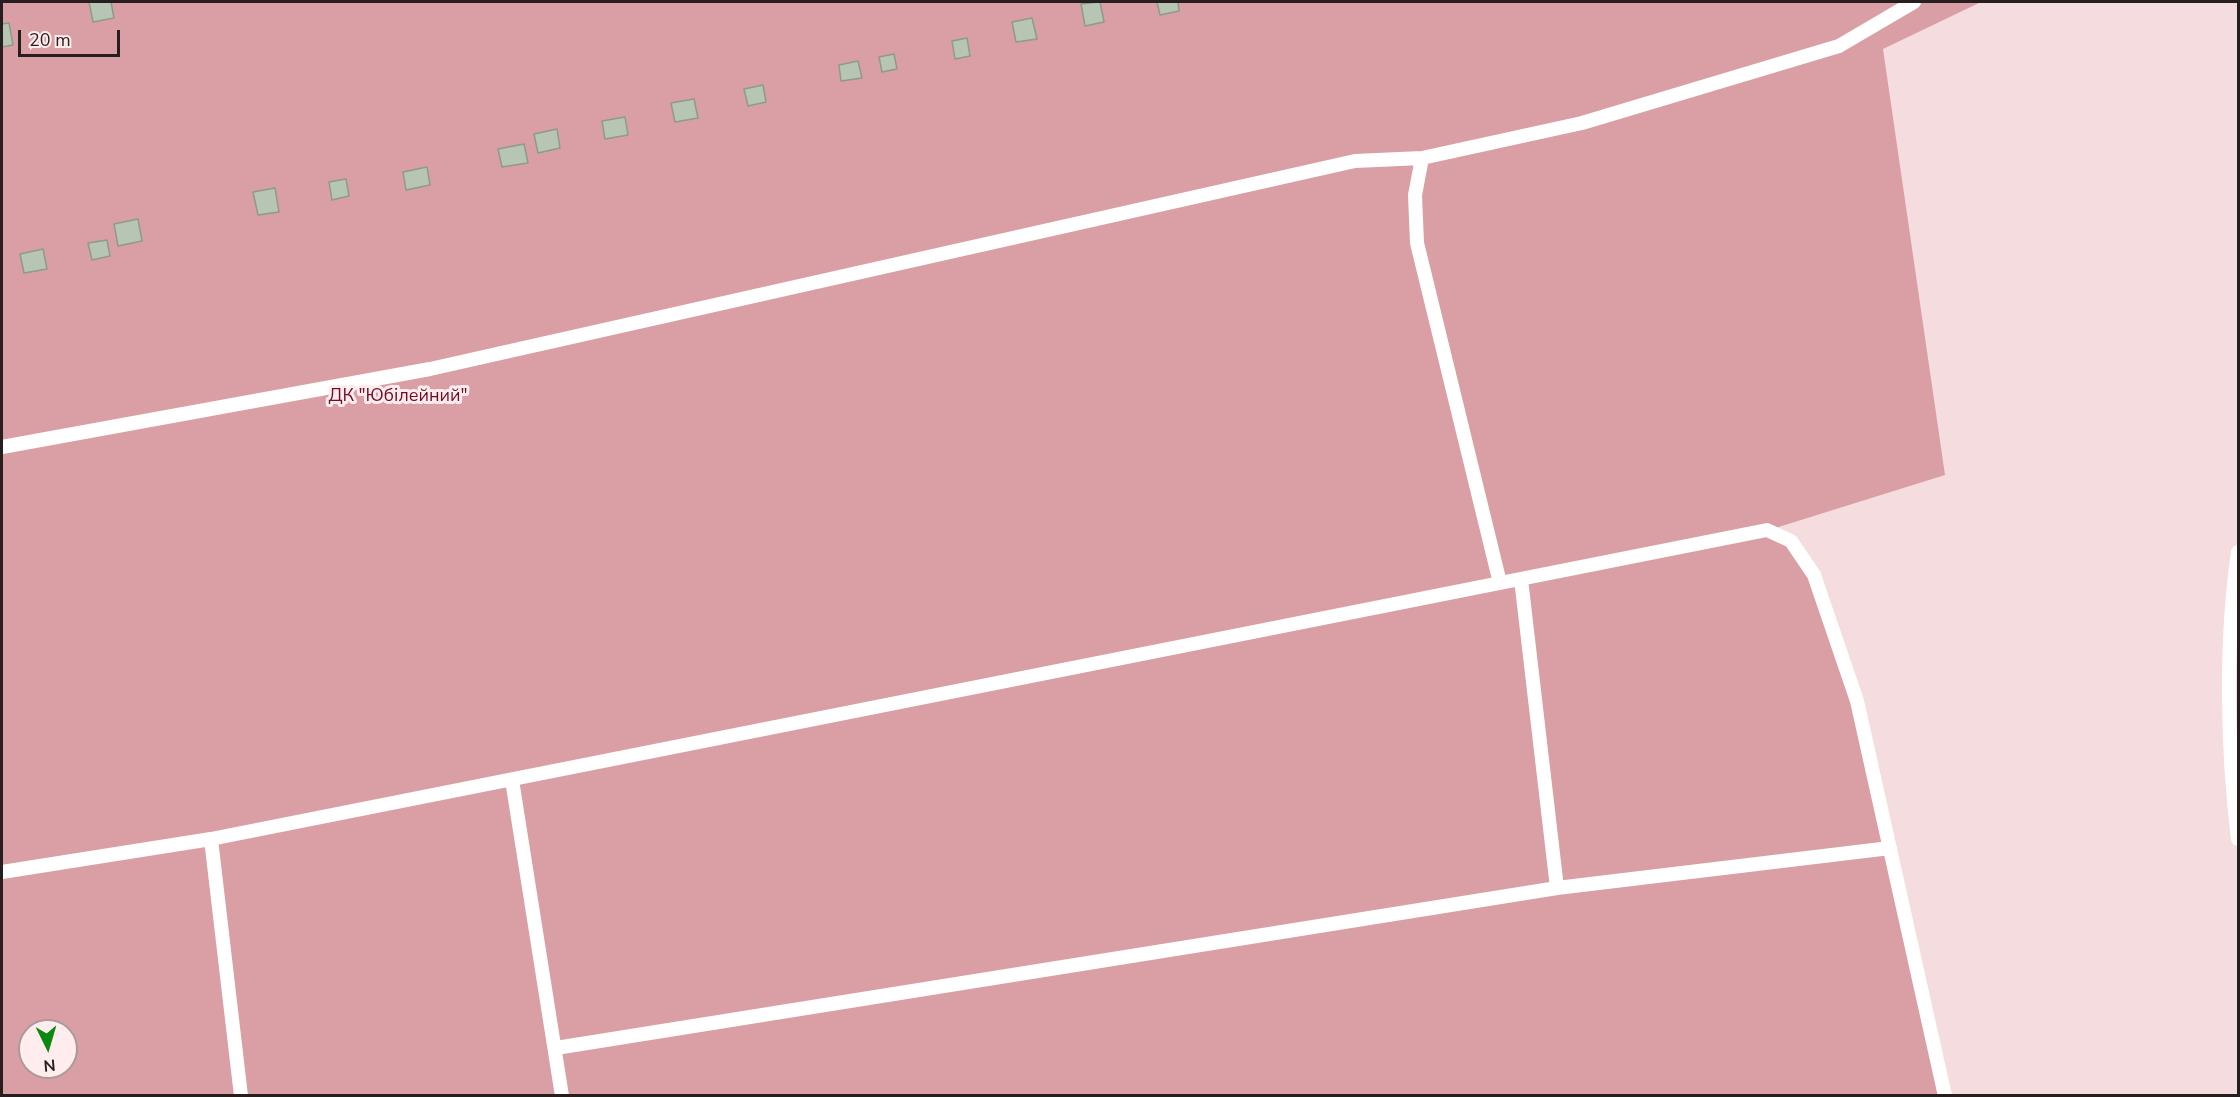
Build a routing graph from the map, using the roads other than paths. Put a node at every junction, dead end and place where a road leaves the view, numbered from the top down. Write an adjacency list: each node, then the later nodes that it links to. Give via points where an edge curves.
1 (1914, 2): 2 (lane, via 1839,46 1582,123)
2 (1422, 158): 3 (lane, via 1355,161 430,369); 6 (lane, via 1415,195 1417,243)
3 (2, 447)
4 (2238, 552): 9 (lane, via 2229,683)
5 (1521, 579): 6 (lane); 10 (lane, via 1767,530 1791,541 1814,575 1857,701); 12 (lane)
6 (1500, 583): 7 (lane)
7 (512, 780): 8 (lane); 13 (lane)
8 (211, 839): 11 (lane); 14 (lane)
9 (2238, 839)
10 (1890, 848): 12 (lane); 16 (lane)
11 (2, 872)
12 (1557, 888): 13 (lane)
13 (556, 1048): 15 (lane)
14 (241, 1095)
15 (562, 1095)
16 (1944, 1095)

